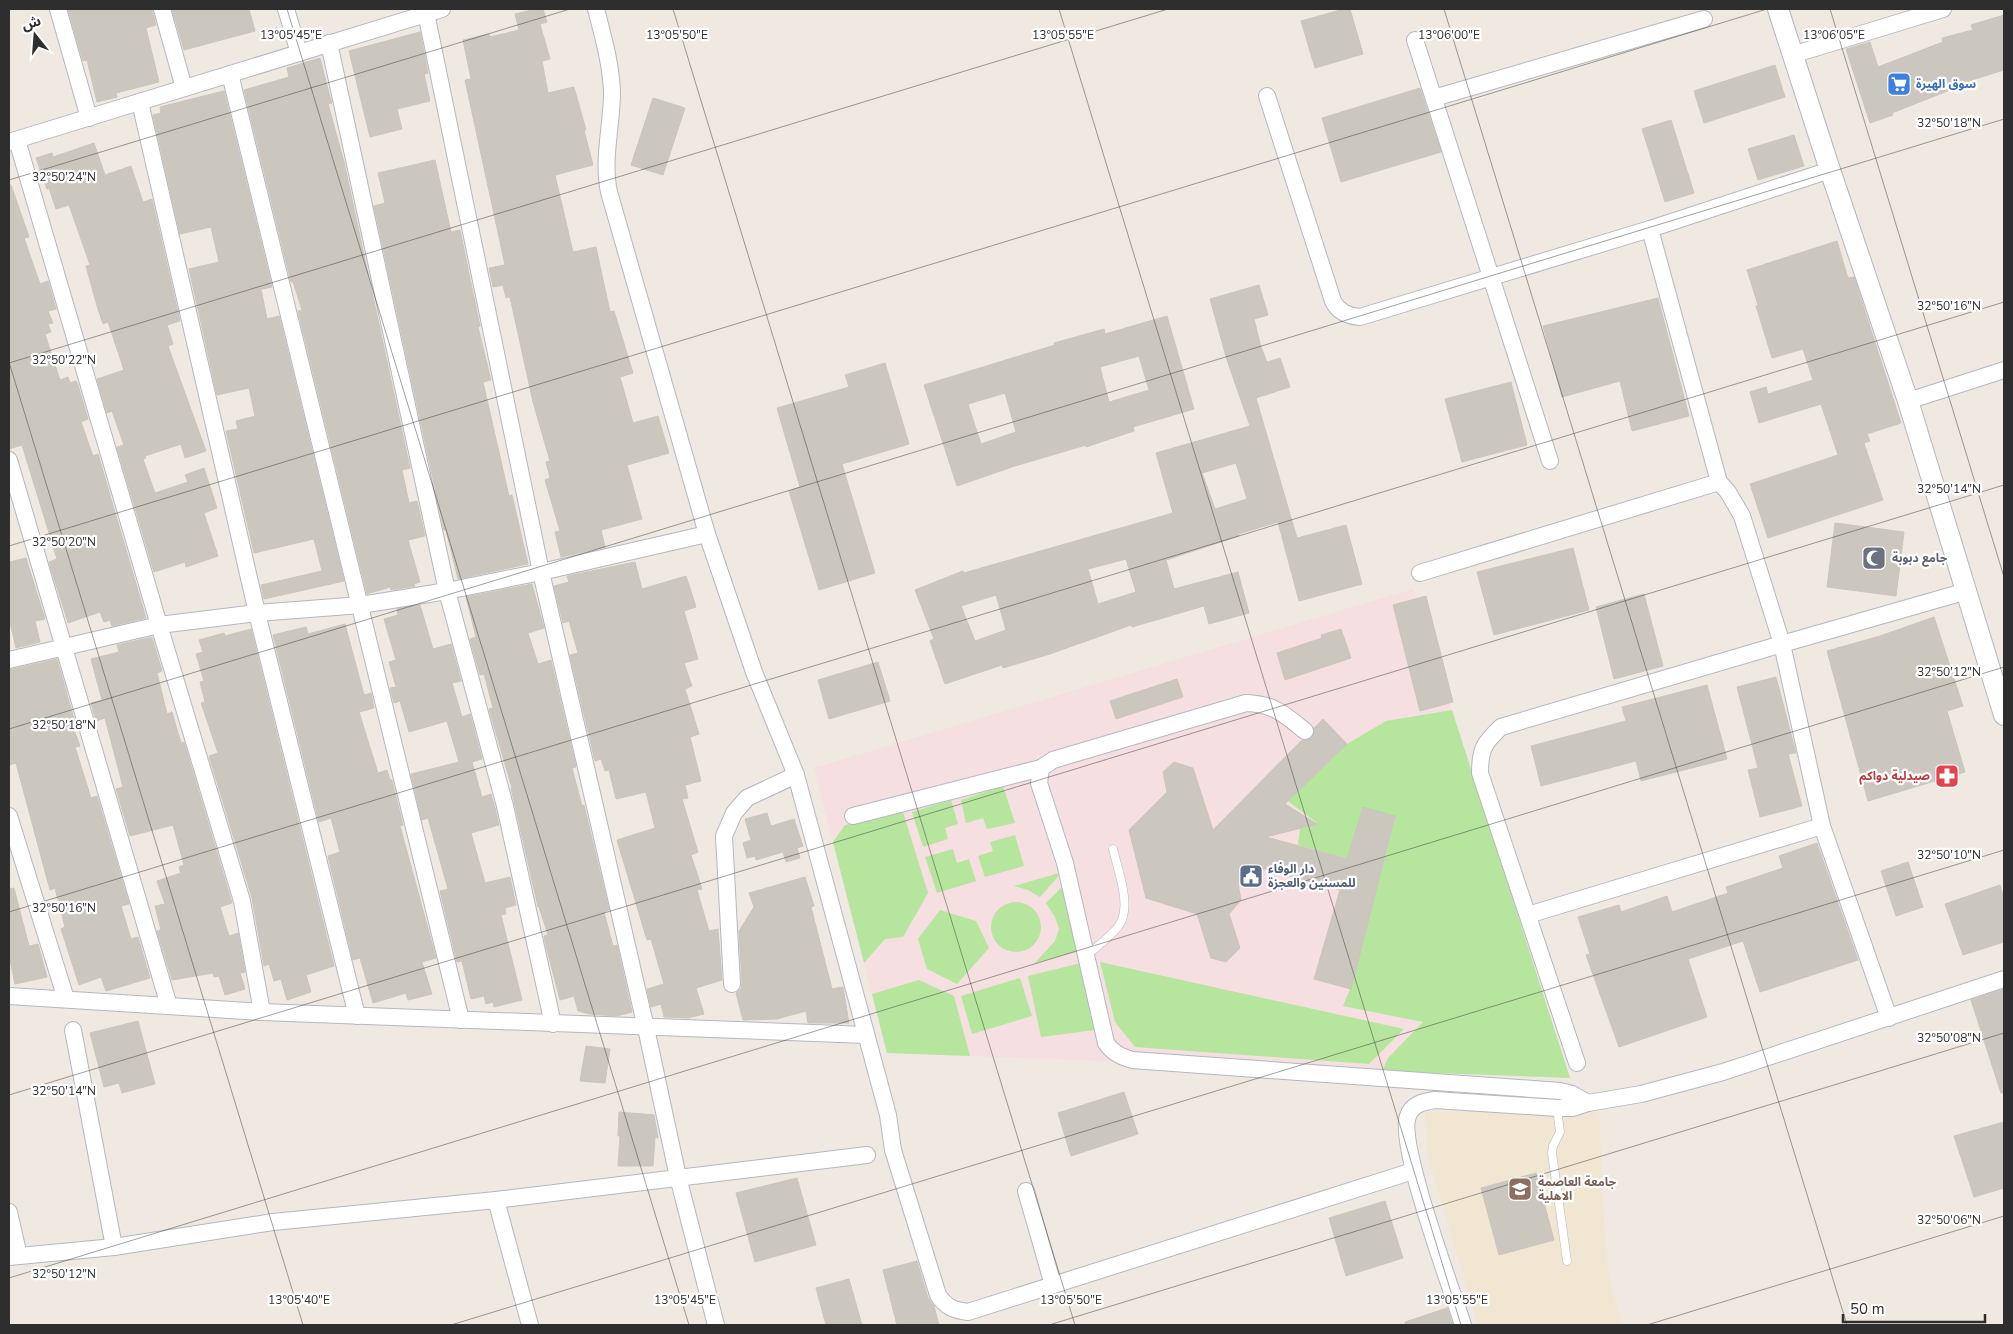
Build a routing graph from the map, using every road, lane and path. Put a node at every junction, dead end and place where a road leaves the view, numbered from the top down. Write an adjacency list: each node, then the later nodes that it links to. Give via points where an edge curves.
1 (58, 9): 19 (street)
2 (162, 9): 15 (street)
3 (286, 9): 12 (street)
4 (442, 9): 8 (street)
5 (596, 9): 29 (street, via 610,67 612,93 607,181)
6 (1778, 9): 13 (street)
7 (1943, 9): 13 (street)
8 (416, 13): 11 (street); 30 (street)
9 (1704, 19): 17 (street)
10 (1415, 40): 17 (street)
11 (329, 43): 12 (street); 32 (street)
12 (299, 53): 14 (street)
13 (1792, 55): 21 (street)
14 (230, 74): 15 (street); 34 (street)
15 (184, 88): 18 (street)
16 (1267, 96): 23 (street, via 1333,301 1340,310 1360,317)
17 (1434, 98): 23 (street)
18 (140, 102): 19 (street); 35 (street)
19 (89, 118): 20 (street)
20 (13, 141): 36 (street)
21 (1830, 170): 22 (street); 25 (street)
22 (1650, 229): 23 (street); 28 (street)
23 (1491, 277): 27 (street)
24 (2004, 370): 25 (street)
25 (1908, 401): 33 (street)
26 (9, 460): 38 (street)
27 (1550, 461)
28 (1719, 482): 31 (street); 37 (street, via 1742,516)
29 (707, 534): 30 (street); 43 (street, via 754,672)
30 (541, 572): 32 (street); 60 (street)
31 (1420, 573)
32 (447, 590): 34 (street); 59 (street, via 504,806)
33 (1967, 591): 37 (street); 40 (street)
34 (361, 605): 35 (street); 58 (street)
35 (257, 613): 36 (street); 56 (street)
36 (159, 625): 38 (street); 55 (street, via 242,901)
37 (1782, 644): 46 (street); 48 (street, via 1501,727 1486,741 1480,759 1480,773)
38 (62, 646): 39 (street); 54 (street)
39 (9, 660)
40 (2004, 715)
41 (1305, 731): 42 (street, via 1277,709 1246,703 1053,760)
42 (1041, 768): 45 (street); 49 (street, via 1039,783 1065,864)
43 (796, 775): 51 (street, via 747,798 734,813 724,836); 62 (street)
44 (9, 816): 53 (street)
45 (853, 816)
46 (1822, 826): 48 (street); 57 (street)
47 (1113, 849): 49 (lane, via 1126,906 1124,918)
48 (1528, 915): 63 (street)
49 (1086, 956): 64 (street, via 1106,1043 1117,1055 1132,1060 1560,1091)
50 (2004, 979): 57 (street)
51 (732, 984)
52 (9, 996): 53 (street)
53 (66, 999): 54 (street)
54 (169, 1006): 55 (street)
55 (262, 1012): 56 (street)
56 (357, 1016): 58 (street)
57 (1888, 1018): 64 (street, via 1678,1086)
58 (461, 1020): 59 (street)
59 (553, 1024): 60 (street)
60 (646, 1028): 62 (street); 68 (street)
61 (73, 1030): 72 (street)
62 (866, 1035): 75 (street, via 894,1150 938,1295 944,1304 954,1310 968,1312)
63 (1577, 1062)
64 (1588, 1103): 65 (street, via 1573,1108)
65 (1557, 1108): 67 (street, via 1424,1101 1413,1106 1405,1126); 74 (lane, via 1560,1132 1552,1154)
66 (867, 1155): 68 (street)
67 (1413, 1171): 75 (street); 78 (street)
68 (678, 1177): 70 (street); 77 (street)
69 (1026, 1192): 75 (street)
70 (496, 1200): 72 (street, via 273,1222); 76 (street)
71 (9, 1212): 73 (street)
72 (114, 1247): 73 (street)
73 (14, 1257)
74 (1567, 1262)
75 (1053, 1285)
76 (530, 1325)
77 (716, 1325)
78 (1463, 1325)

